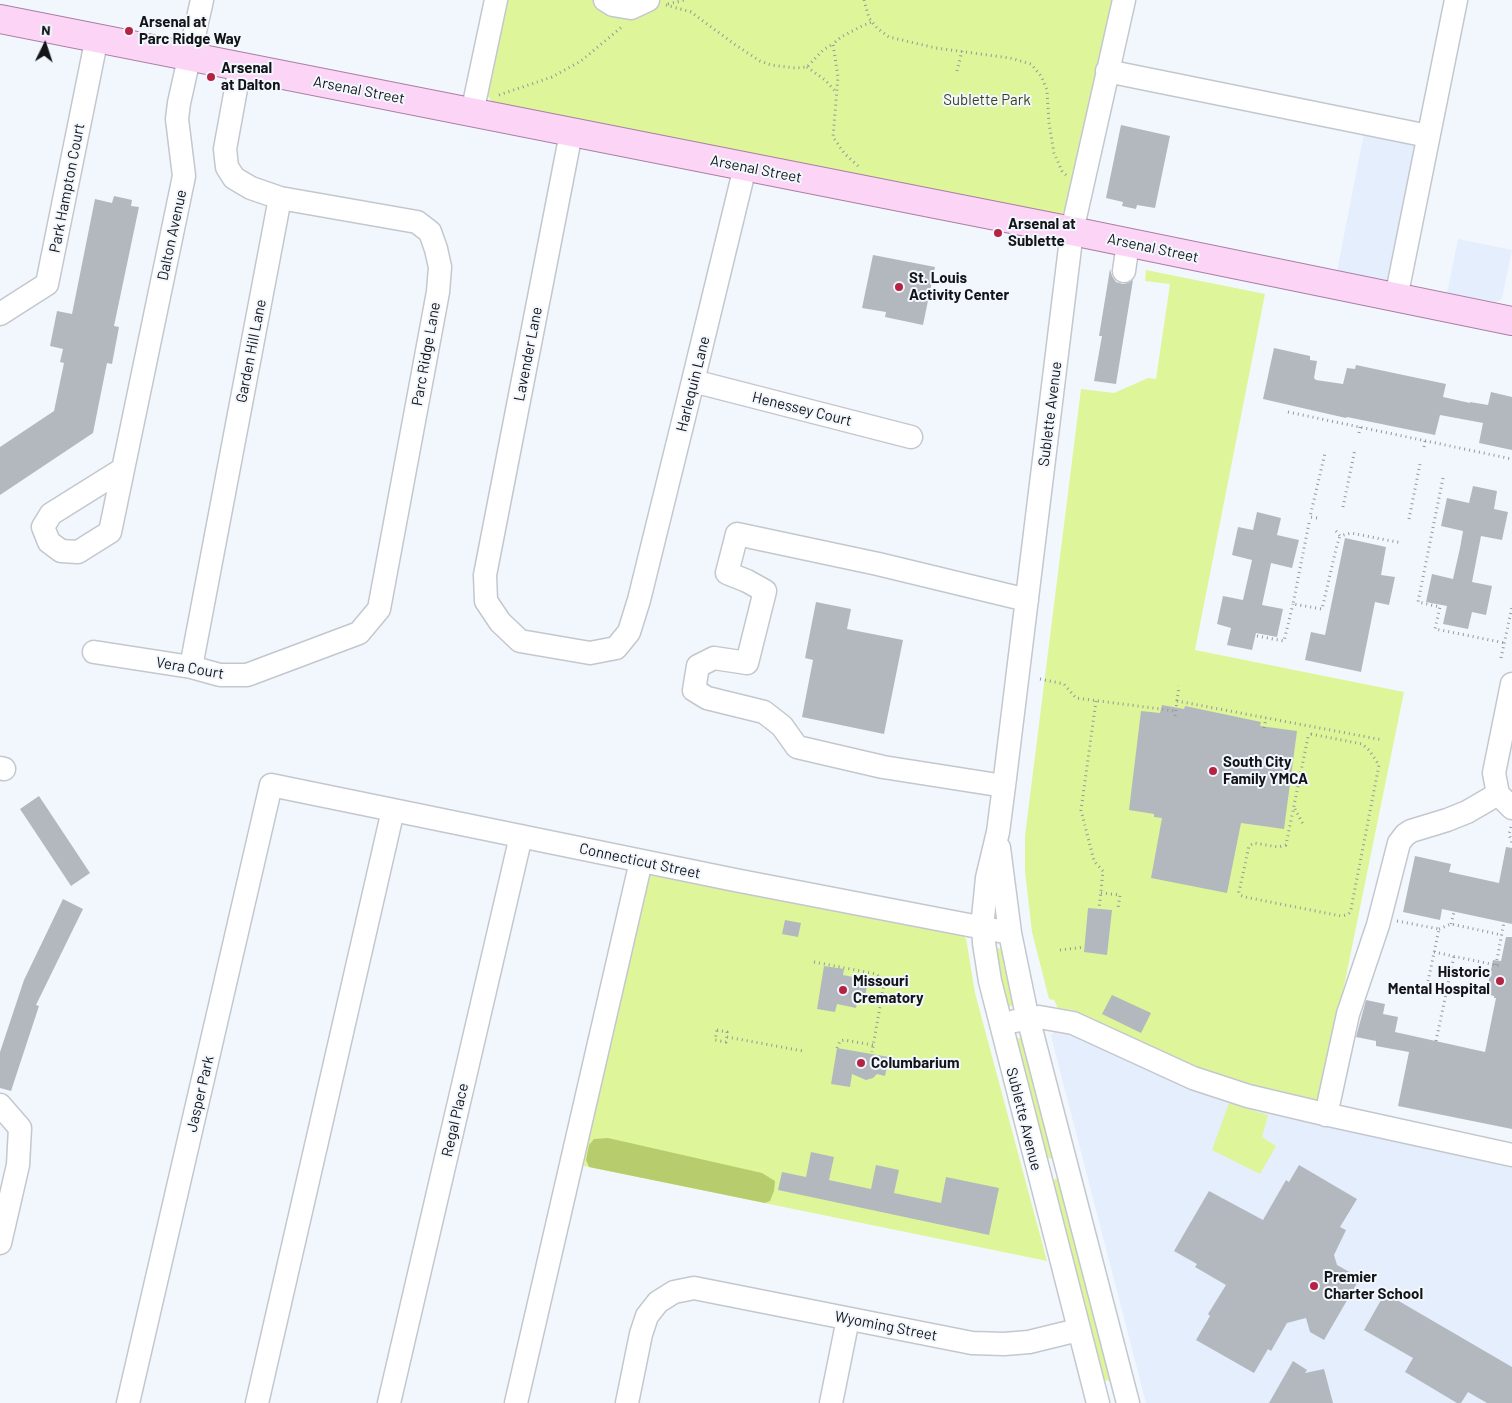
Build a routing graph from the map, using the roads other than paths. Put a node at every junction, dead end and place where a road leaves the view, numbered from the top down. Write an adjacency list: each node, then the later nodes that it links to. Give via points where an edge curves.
1 (202, 0): 9 (street, Dalton Avenue)
2 (496, 0): 12 (street)
3 (605, 0): 4 (street, via 631,8)
4 (648, 0)
5 (1124, 0): 11 (street, Sublette Avenue)
6 (1456, 0): 14 (street)
7 (0, 19): 8 (main road, Arsenal Street)
8 (97, 37): 9 (main road, Arsenal Street); 21 (street, Park Hampton Court, via 47,284)
9 (188, 56): 10 (main road, Arsenal Street); 25 (street, Dalton Avenue, via 177,119 184,176)
10 (240, 67): 12 (main road, Arsenal Street); 16 (street, via 225,149 227,168 234,178 251,188)
11 (1108, 71): 14 (street); 17 (street, Sublette Avenue)
12 (472, 113): 13 (main road, Arsenal Street)
13 (571, 132): 15 (main road, Arsenal Street); 26 (street, Lavender Lane, via 485,576 486,601 500,622 520,641 590,653 616,648 629,632)
14 (1428, 136): 20 (street)
15 (744, 167): 17 (main road, Arsenal Street); 23 (street, Harlequin Lane)
16 (280, 198): 28 (street, Parc Ridge Lane, via 418,222 430,232 440,267 379,609); 30 (street, Garden Hill Lane)
17 (1072, 231): 18 (main road, Arsenal Street); 27 (street, Sublette Avenue)
18 (1128, 243): 19 (street); 20 (main road, Arsenal Street)
19 (1124, 271)
20 (1396, 298): 22 (main road, Arsenal Street)
21 (0, 314)
22 (1512, 321)
23 (694, 381): 24 (street, Henessey Court); 26 (street, Harlequin Lane)
24 (910, 437)
25 (123, 469)
26 (639, 600)
27 (1027, 600): 33 (street, Sublette Avenue); 33 (street, via 737,534 727,573 764,591 747,663 714,658 698,666 694,690 707,698 764,712 782,726 798,747 884,767)
28 (366, 625): 30 (street, Vera Court, via 357,634 247,675 220,675)
29 (94, 652): 30 (street, Vera Court)
30 (191, 666)
31 (1512, 684): 34 (street, via 1494,773)
32 (271, 785): 35 (street, Connecticut Street); 49 (street, Jasper Park)
33 (1004, 786): 36 (street, Sublette Avenue)
34 (1505, 801): 44 (street, via 1412,831 1398,843 1378,925 1348,1014)
35 (392, 810): 37 (street, Connecticut Street); 50 (street)
36 (998, 832): 39 (street, Sublette Avenue, via 987,878); 40 (street, Sublette Avenue)
37 (521, 836): 38 (street, Connecticut Street); 51 (street, Regal Place)
38 (641, 861): 39 (street, Connecticut Street); 52 (street)
39 (983, 927): 40 (street, Connecticut Street); 42 (street, Sublette Avenue)
40 (1010, 933): 41 (street, Sublette Avenue)
41 (1028, 1018): 42 (street); 44 (street, via 1073,1023 1193,1078 1248,1096); 56 (street, Sublette Avenue)
42 (1000, 1024): 48 (street, Sublette Avenue)
43 (0, 1106): 46 (street, via 20,1128 18,1165)
44 (1326, 1115): 45 (street)
45 (1512, 1155)
46 (0, 1243)
47 (848, 1319): 48 (street, Wyoming Street, via 972,1343 1029,1342); 53 (street, Wyoming Street, via 694,1288 674,1292 658,1302 647,1316); 54 (street)
48 (1078, 1330): 55 (street, Sublette Avenue)
49 (128, 1403)
50 (257, 1403)
51 (389, 1403)
52 (516, 1403)
53 (627, 1403)
54 (831, 1403)
55 (1098, 1403)
56 (1128, 1403)

